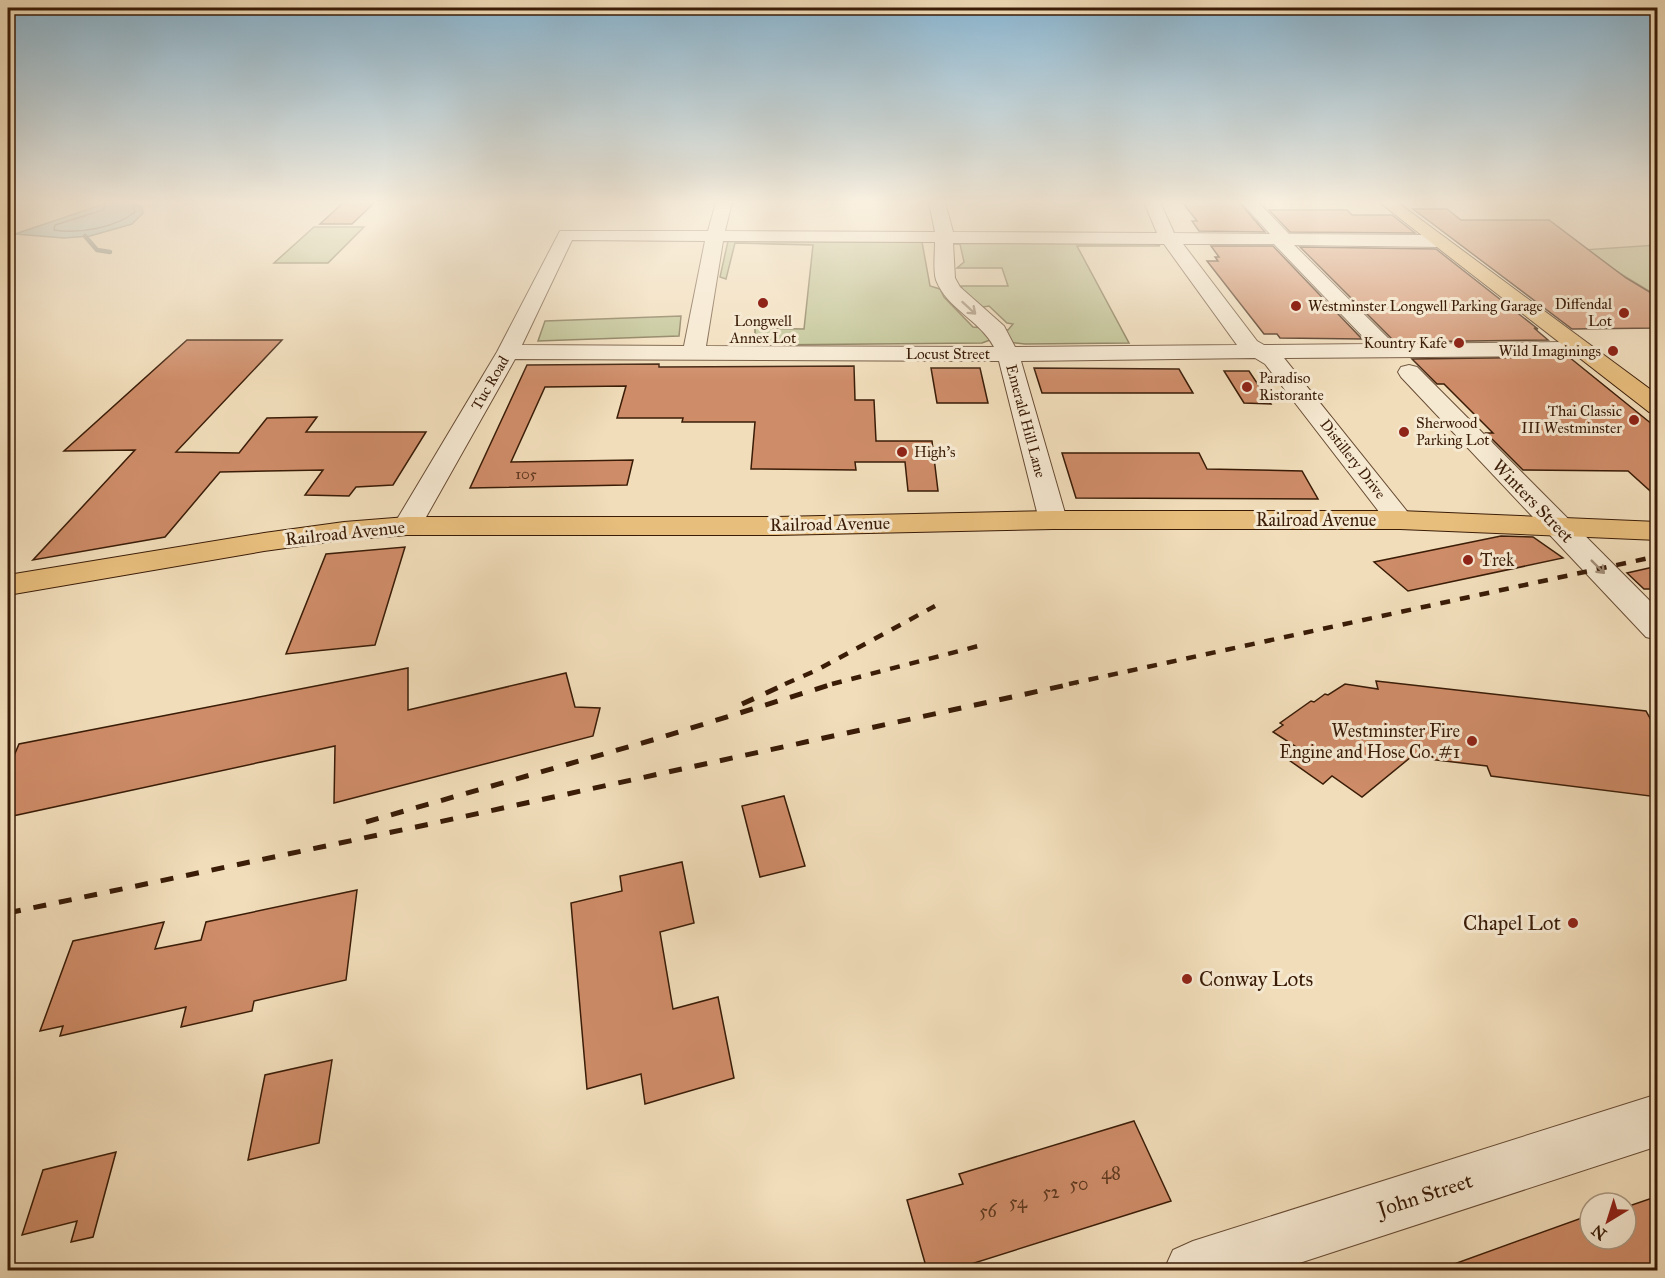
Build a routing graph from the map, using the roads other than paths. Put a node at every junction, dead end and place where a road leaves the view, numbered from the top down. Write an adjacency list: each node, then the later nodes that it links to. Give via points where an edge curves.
1 (552, 262): 13 (street, Tuc Road)
2 (710, 262): 15 (street)
3 (944, 262): 16 (street, Emerald Hill Lane, one-way to 16, via 945,278 955,295 996,331)
4 (1187, 262): 14 (street, Distillery Drive, via 1249,346)
5 (1300, 262): 7 (street)
6 (1466, 262): 18 (main road)
7 (1365, 327): 8 (street); 12 (street)
8 (1390, 327)
9 (1483, 328): 10 (street)
10 (1508, 349): 11 (street, Locust Street); 12 (street, Locust Street)
11 (1565, 349)
12 (1388, 350): 14 (street, Locust Street)
13 (508, 352): 15 (street, Locust Street); 21 (street, Tuc Road)
14 (1260, 352): 16 (street, Locust Street); 20 (street, Distillery Drive, via 1274,359)
15 (694, 353): 16 (street, Locust Street)
16 (1008, 354): 19 (street, Emerald Hill Lane)
17 (1409, 372): 22 (street, Winters Street)
18 (1658, 407)
19 (1053, 520): 20 (main road, Railroad Avenue); 21 (main road, Railroad Avenue, via 776,526)
20 (1400, 520): 22 (main road, Railroad Avenue)
21 (407, 526): 24 (main road, Railroad Avenue, via 264,542)
22 (1557, 526): 23 (main road, Railroad Avenue); 25 (street, Winters Street, one-way to 25)
23 (1658, 531)
24 (8, 585)
25 (1658, 629)
26 (1658, 1120): 27 (street, John Street)
27 (1193, 1270)

